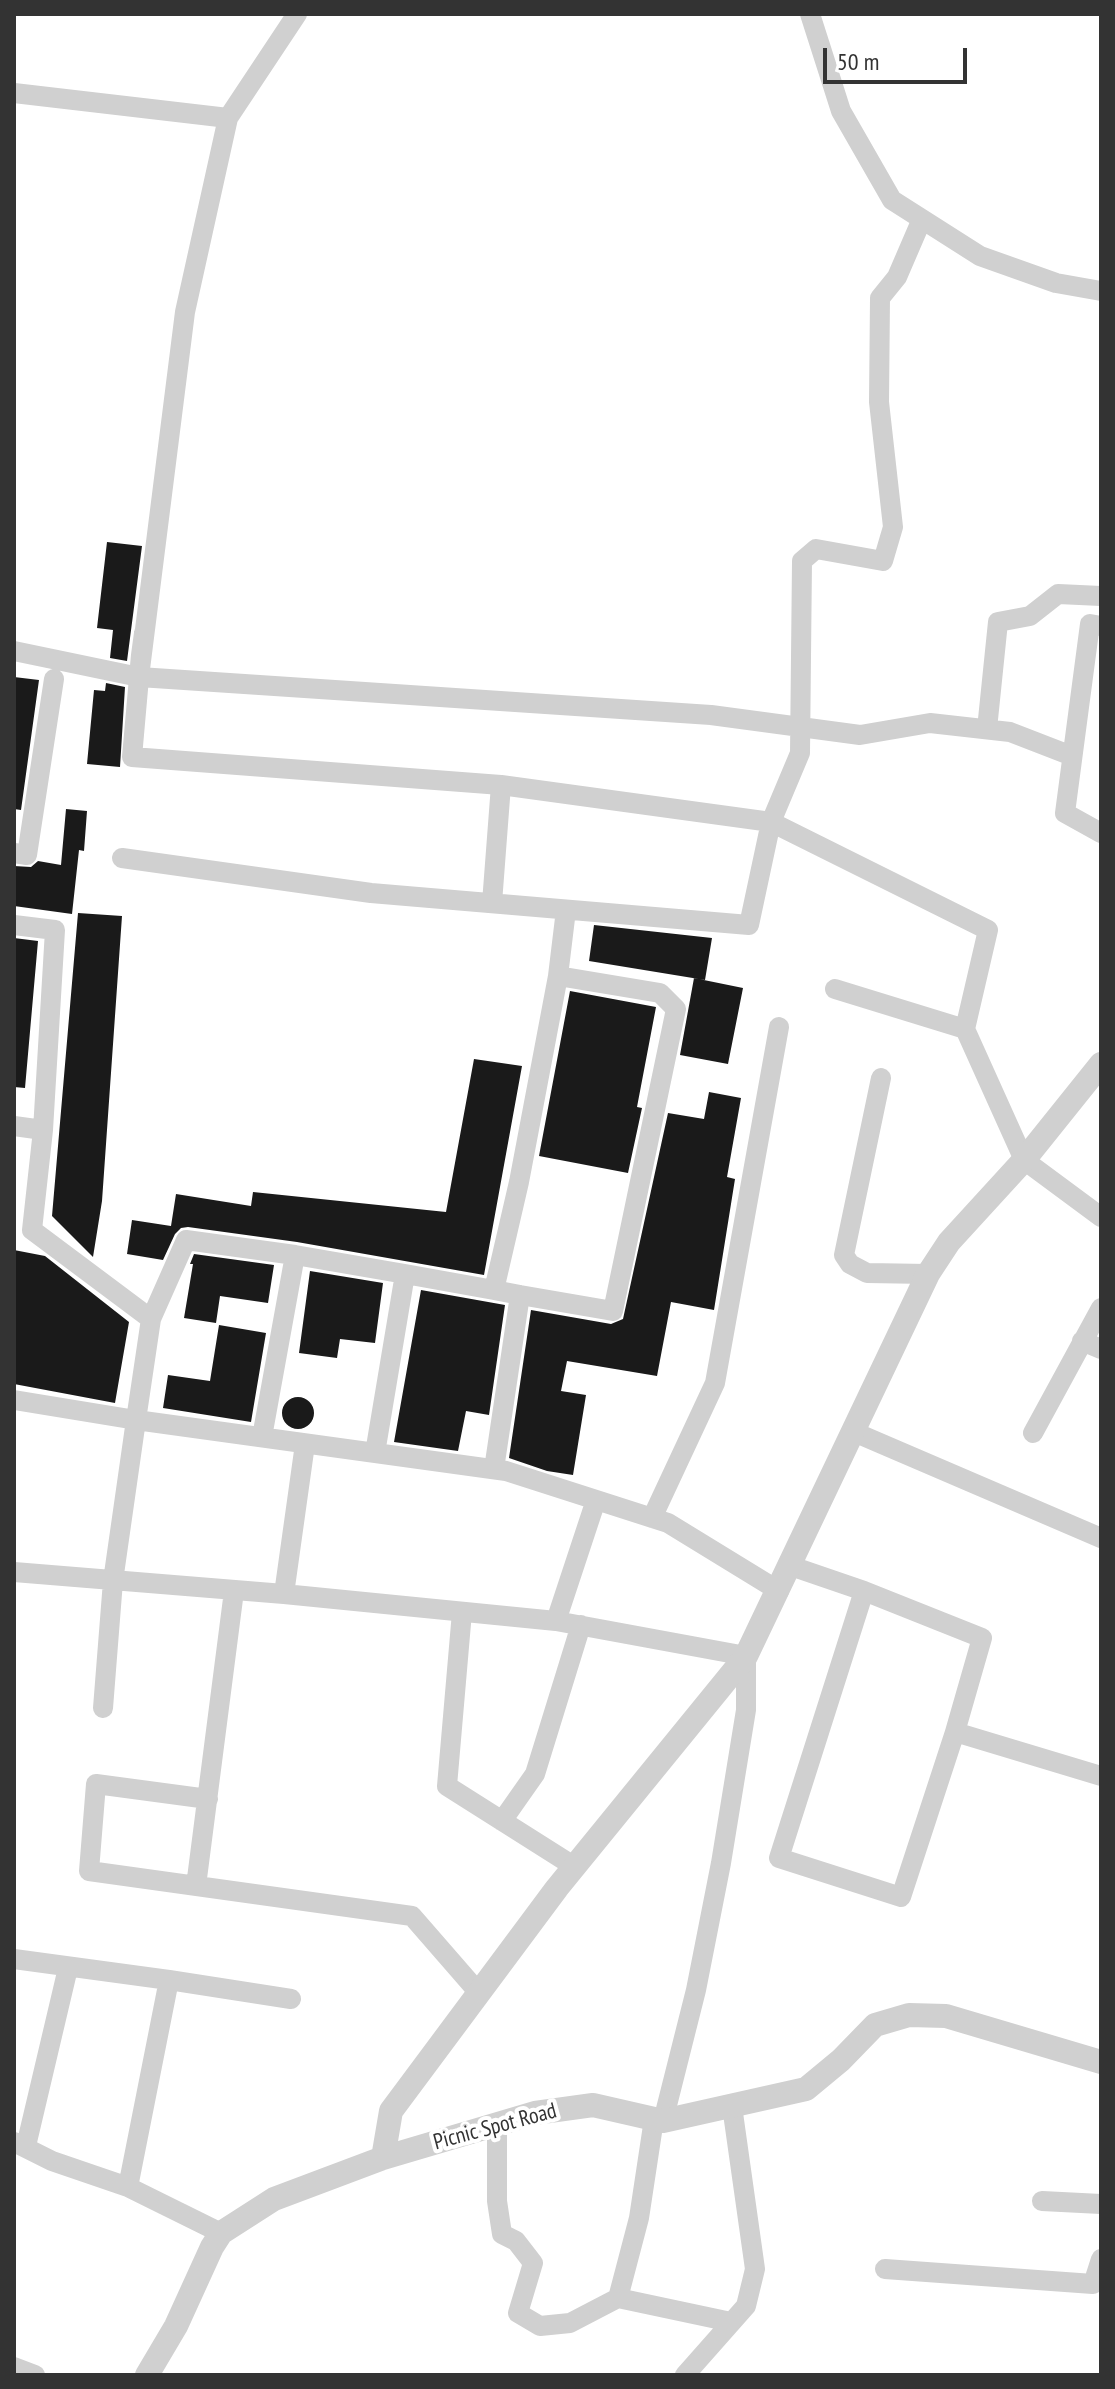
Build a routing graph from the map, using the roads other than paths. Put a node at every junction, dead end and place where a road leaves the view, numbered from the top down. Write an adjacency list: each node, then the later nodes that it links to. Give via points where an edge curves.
1 (297, 14): 4 (street)
2 (810, 14): 5 (street, via 841,111 892,200)
3 (14, 93): 4 (street)
4 (228, 118): 10 (street, via 185,312)
5 (922, 219): 6 (street, via 980,256 1056,283); 12 (street, via 897,277 880,298 879,402 893,527 883,561 816,549 802,561)
6 (1101, 291)
7 (1101, 596): 13 (street, via 1058,594 1030,616 998,622)
8 (1101, 626): 14 (street, via 1090,624)
9 (14, 651): 10 (street)
10 (139, 677): 12 (street, via 711,715); 15 (street, via 132,757)
11 (54, 679): 18 (street, via 27,855)
12 (800, 727): 13 (street, via 860,735 930,723); 16 (street, via 800,753)
13 (987, 729): 14 (street, via 1010,732)
14 (1072, 756): 17 (street, via 1065,813)
15 (501, 785): 16 (street); 20 (street)
16 (771, 822): 21 (street, via 749,925); 26 (street, via 988,930)
17 (1101, 833)
18 (14, 853)
19 (122, 858): 20 (street, via 371,893)
20 (492, 903): 21 (street)
21 (566, 910): 23 (street)
22 (14, 925): 30 (street, via 55,930)
23 (558, 976): 37 (street); 38 (street, via 660,993 676,1009 613,1311)
24 (835, 989): 26 (street)
25 (779, 1027): 52 (street, via 715,1383)
26 (965, 1029): 31 (street)
27 (1101, 1064): 31 (street)
28 (881, 1078): 36 (street, via 844,1255 867,1273)
29 (14, 1126): 30 (street)
30 (43, 1130): 33 (street)
31 (1024, 1160): 32 (street); 36 (street, via 949,1242)
32 (1101, 1217)
33 (23, 1229): 40 (street)
34 (295, 1255): 35 (street); 40 (street, via 186,1240); 47 (street)
35 (405, 1274): 37 (street); 49 (street)
36 (928, 1274): 45 (street)
37 (494, 1290): 38 (street)
38 (520, 1295): 50 (street)
39 (1101, 1308): 41 (street)
40 (151, 1319): 44 (street)
41 (1082, 1341): 42 (street); 46 (street)
42 (1101, 1349)
43 (14, 1400): 44 (street)
44 (136, 1420): 47 (street); 56 (street)
45 (854, 1432): 53 (street); 54 (street)
46 (1033, 1433)
47 (262, 1437): 48 (street)
48 (305, 1444): 49 (street); 60 (street)
49 (375, 1453): 50 (street)
50 (494, 1469): 51 (street)
51 (596, 1500): 52 (street); 62 (street)
52 (652, 1518): 58 (street)
53 (1101, 1538)
54 (791, 1566): 58 (street); 59 (street)
55 (14, 1575): 56 (street)
56 (113, 1581): 57 (street); 65 (street)
57 (234, 1591): 60 (street); 68 (street)
58 (779, 1591): 64 (street)
59 (864, 1591): 66 (street, via 982,1638); 66 (street, via 779,1858 901,1897)
60 (284, 1594): 61 (street)
61 (462, 1612): 62 (street); 69 (street, via 447,1786)
62 (556, 1621): 63 (street)
63 (581, 1625): 64 (street); 69 (street, via 535,1774)
64 (746, 1656): 70 (street); 79 (street, via 746,1710 721,1863 696,1990)
65 (103, 1708)
66 (955, 1732): 67 (street)
67 (1101, 1776)
68 (208, 1799): 71 (street); 71 (street, via 96,1784 89,1871)
69 (502, 1821): 70 (street)
70 (575, 1867): 75 (street)
71 (196, 1886): 75 (street, via 412,1916)
72 (14, 1959): 73 (street)
73 (68, 1968): 74 (street); 81 (street)
74 (169, 1980): 76 (street); 83 (street)
75 (479, 1993): 82 (street, via 391,2111)
76 (291, 1999)
77 (1101, 2062): 78 (street, Picnic Spot Road, via 946,2016 909,2015 875,2025 806,2089)
78 (732, 2106): 79 (street, Picnic Spot Road); 90 (street, via 755,2269 746,2306)
79 (659, 2120): 80 (street, Picnic Spot Road, via 593,2105); 89 (street)
80 (497, 2124): 82 (street, Picnic Spot Road); 89 (street, via 502,2234 516,2241 533,2263 518,2313 540,2326 570,2323)
81 (20, 2144): 83 (street)
82 (383, 2158): 86 (street, Picnic Spot Road, via 274,2199)
83 (128, 2187): 86 (street)
84 (1042, 2201): 85 (street)
85 (1101, 2204)
86 (221, 2233): 93 (street, Picnic Spot Road)
87 (1101, 2259): 88 (street, via 1093,2284)
88 (885, 2269)
89 (618, 2298): 90 (street)
90 (731, 2322): 94 (street)
91 (14, 2367): 92 (street)
92 (35, 2375)
93 (147, 2375)
94 (685, 2375)

